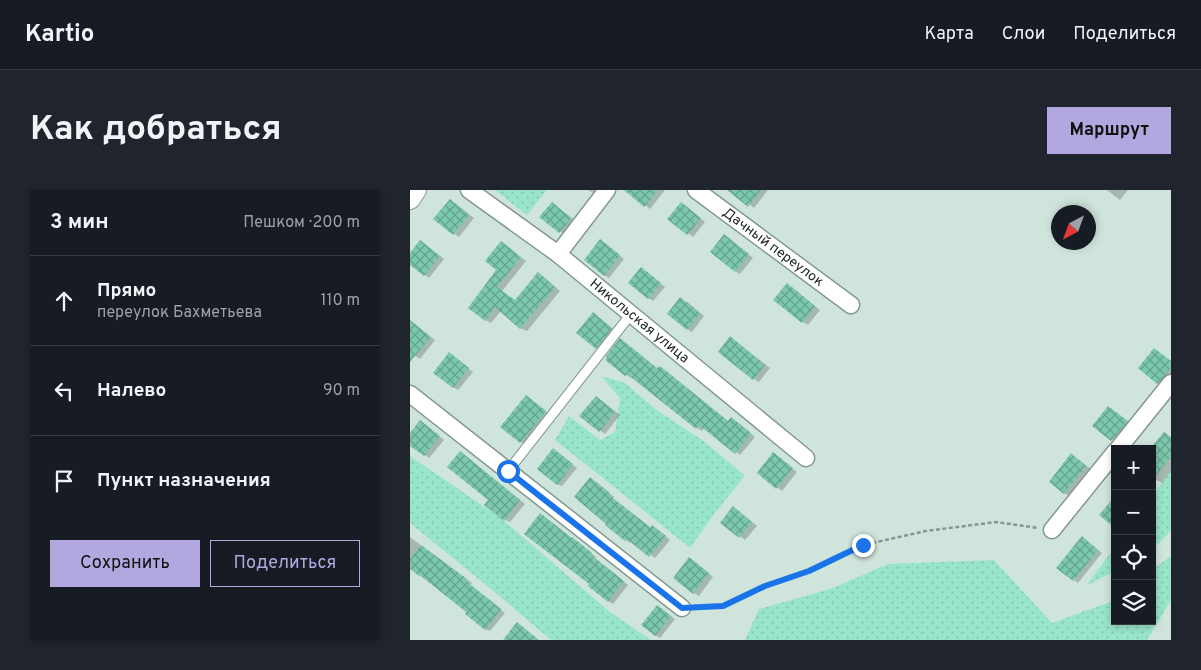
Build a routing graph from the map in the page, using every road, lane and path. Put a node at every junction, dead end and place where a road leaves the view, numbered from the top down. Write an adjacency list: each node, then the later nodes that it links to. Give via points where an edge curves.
1 (416, 190): 5 (street)
2 (469, 190): 6 (street, Никольская улица)
3 (607, 190): 6 (street)
4 (696, 190): 7 (street, Дачный переулок)
5 (410, 199)
6 (558, 254): 8 (street, Никольская улица)
7 (851, 305)
8 (631, 314): 13 (street, Никольская улица); 14 (lane)
9 (1171, 383): 11 (street)
10 (410, 394): 14 (street)
11 (1121, 445)
12 (1111, 457): 15 (street)
13 (806, 458)
14 (508, 471): 16 (street)
15 (1052, 530): 16 (path, via 996,522 926,531 863,545 723,606)
16 (682, 608)

